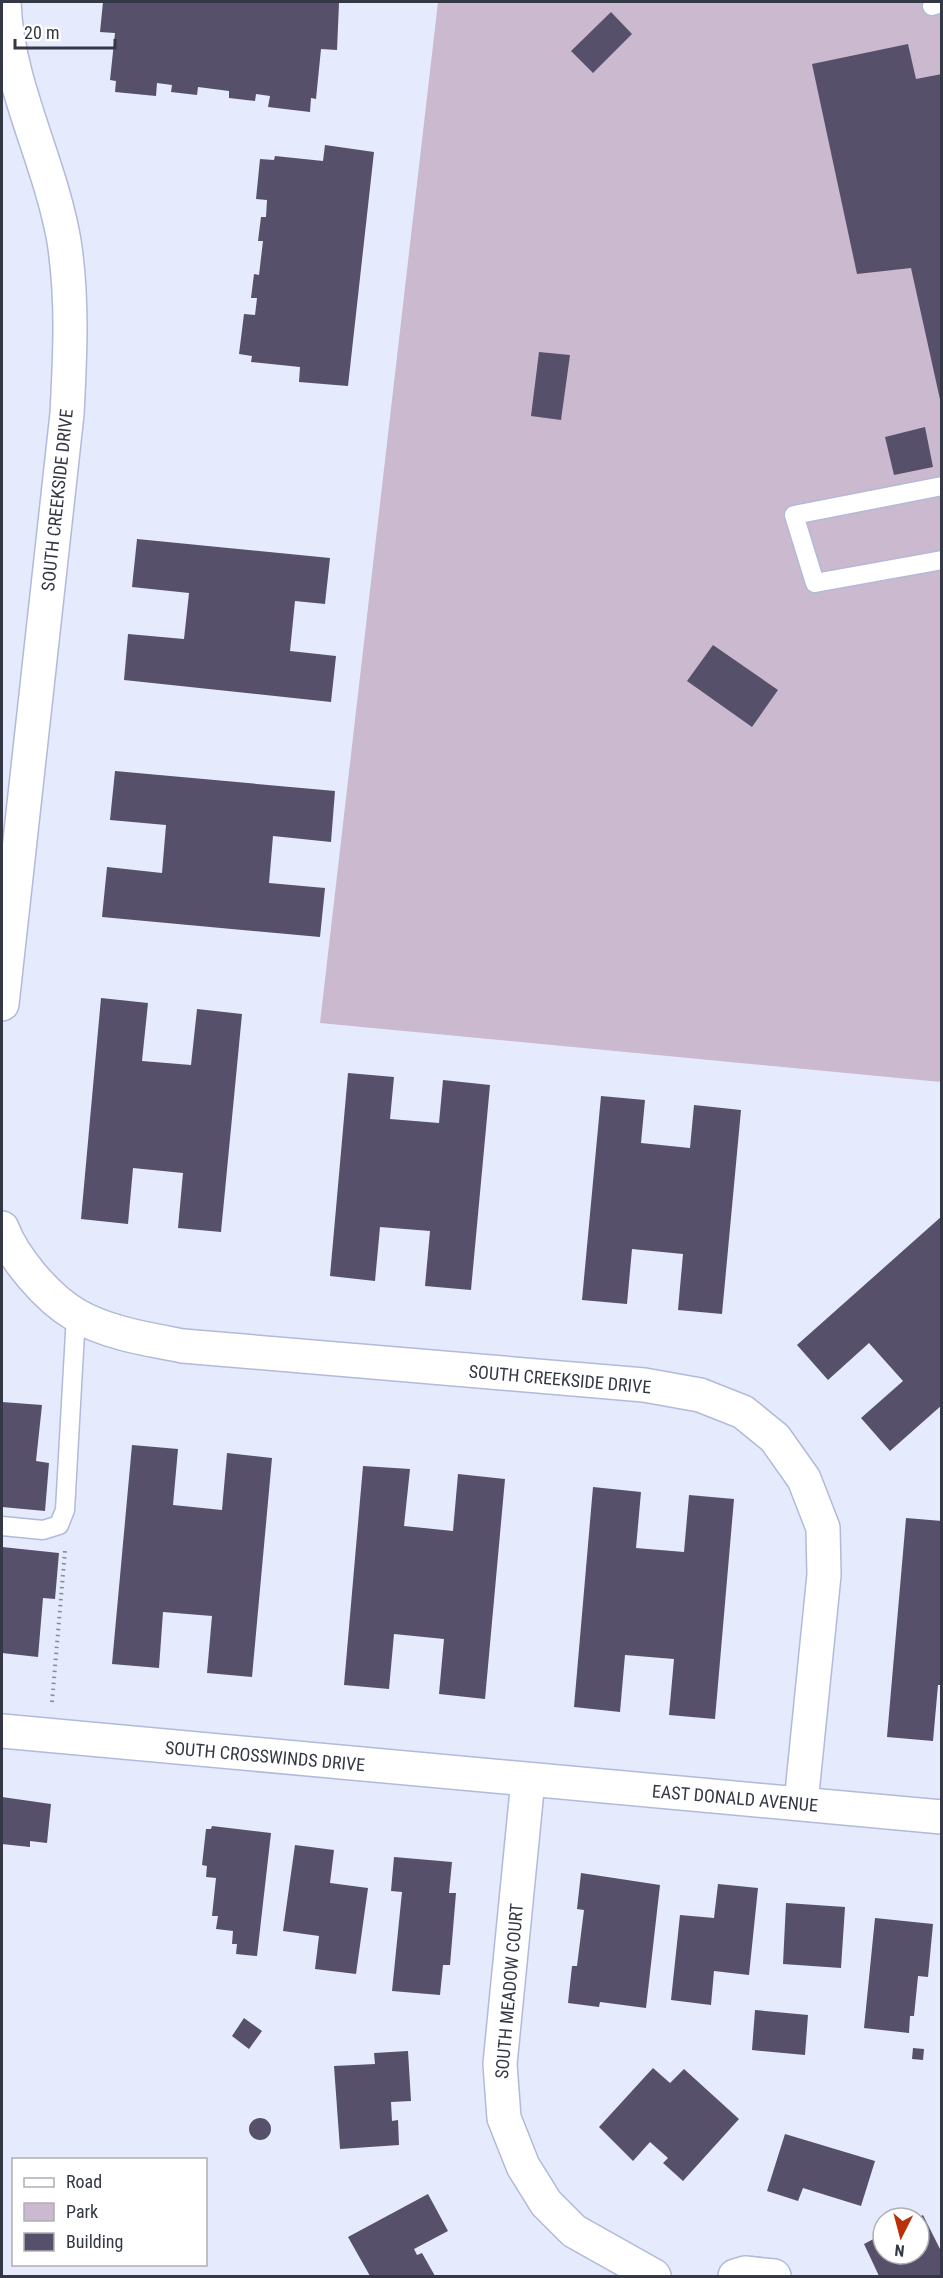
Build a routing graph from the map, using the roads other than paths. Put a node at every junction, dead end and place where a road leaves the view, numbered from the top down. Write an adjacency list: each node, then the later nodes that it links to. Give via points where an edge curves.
1 (4, 2): 4 (street, SOUTH CREEKSIDE DRIVE, via 15,74 63,240 71,322 66,425)
2 (942, 486): 3 (lane, via 794,515 814,583)
3 (942, 560)
4 (2, 1004)
5 (2, 1228): 6 (street, SOUTH CREEKSIDE DRIVE, via 35,1280)
6 (76, 1315): 7 (lane, via 65,1510 58,1525 44,1530); 10 (street, SOUTH CREEKSIDE DRIVE, via 128,1335 183,1346 644,1385 699,1395 743,1412 775,1438 804,1479 823,1528 824,1575)
7 (2, 1526)
8 (2, 1731): 9 (street, SOUTH CROSSWINDS DRIVE)
9 (528, 1780): 10 (street, EAST DONALD AVENUE); 12 (street, SOUTH MEADOW COURT, via 500,2064 504,2118 523,2166 546,2203 574,2231)
10 (801, 1803): 11 (street, EAST DONALD AVENUE)
11 (942, 1817)
12 (654, 2277)
13 (735, 2277): 14 (street, via 745,2273)
14 (774, 2277)

